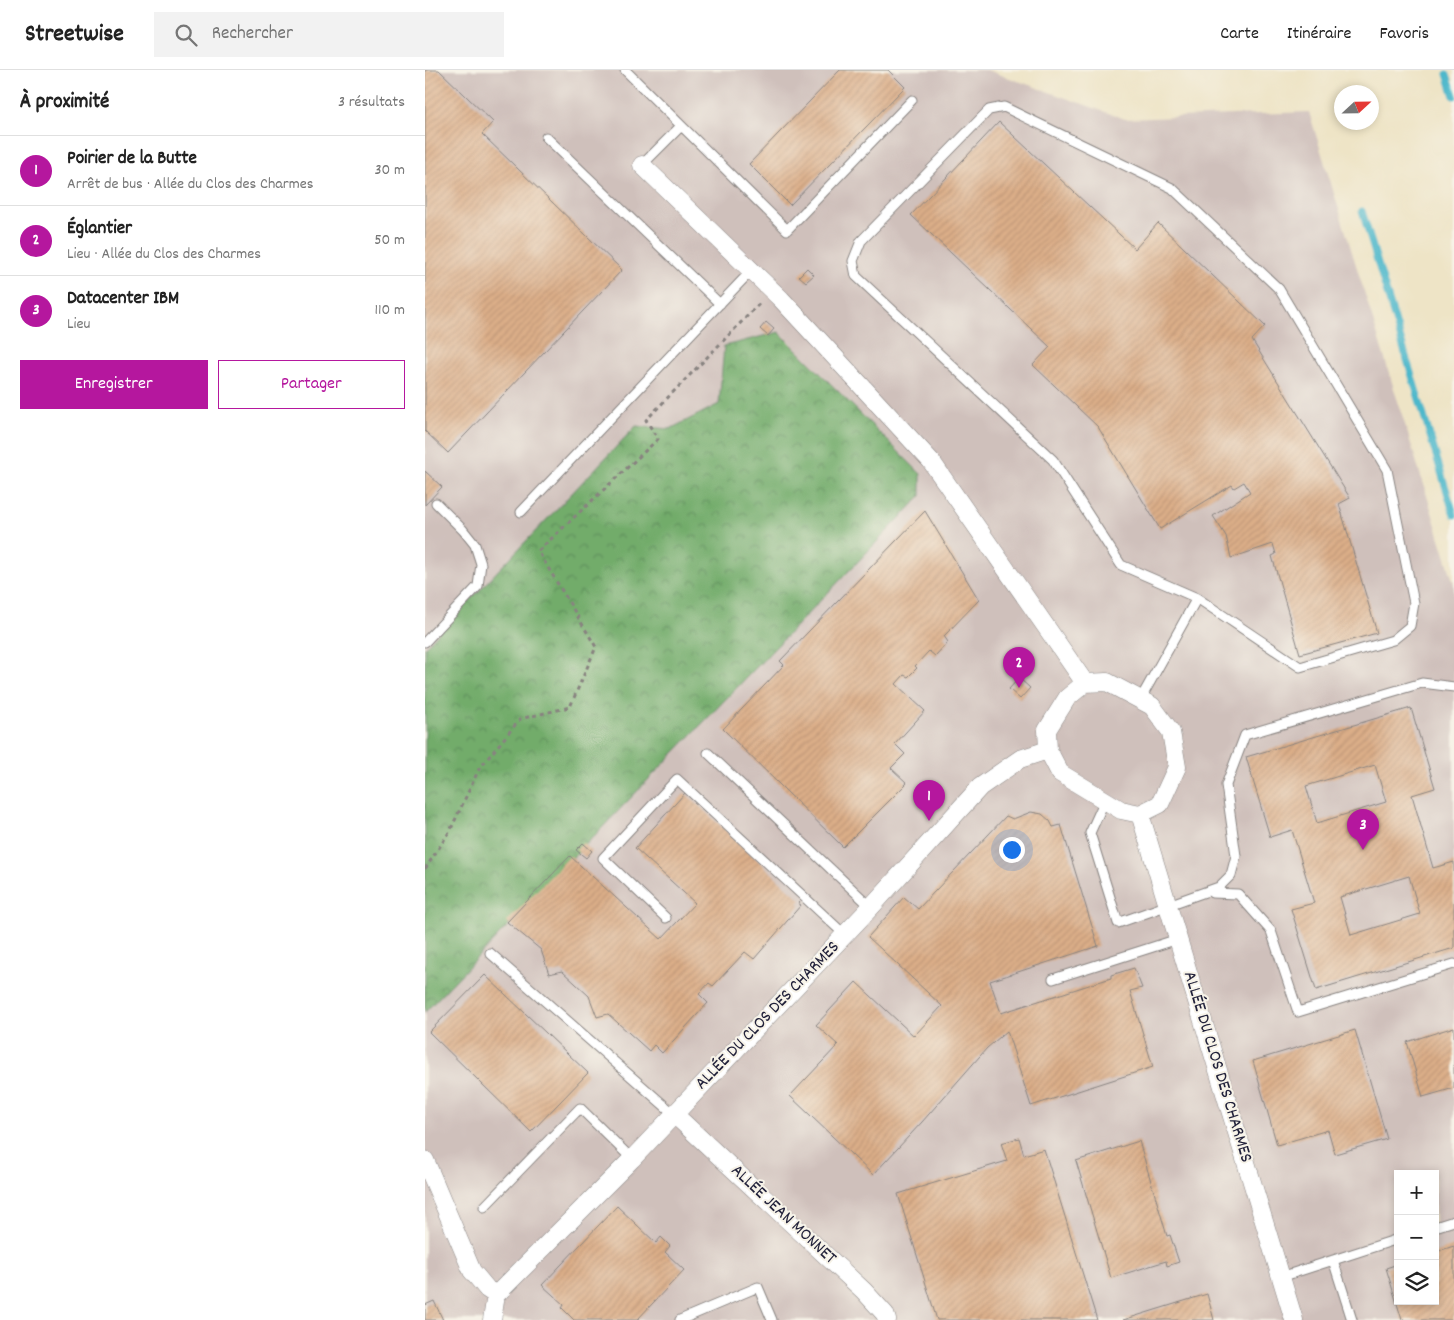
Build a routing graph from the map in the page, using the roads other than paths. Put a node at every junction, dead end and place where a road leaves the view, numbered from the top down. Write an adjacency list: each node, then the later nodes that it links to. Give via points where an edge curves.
1 (625, 70): 3 (lane)
2 (912, 100): 3 (lane, via 787,230)
3 (681, 126): 5 (lane)
4 (546, 137): 7 (lane)
5 (642, 165): 6 (street)
6 (751, 271): 7 (lane); 12 (street, via 931,461)
7 (720, 304): 9 (lane)
8 (436, 503): 11 (lane, via 475,546 481,564 478,586)
9 (521, 512)
10 (1197, 598): 10 (lane, via 1299,667 1393,640 1410,626 1414,604 1387,470 1279,289 1172,188 1004,107 989,110 861,241 853,261 856,276 1053,460 1121,565); 14 (lane)
11 (425, 642)
12 (1085, 683): 14 (street, via 1107,682); 15 (street, via 1067,698 1047,730)
13 (1454, 687): 19 (lane, via 1422,684 1245,735 1226,785 1236,856 1231,876 1219,887)
14 (1140, 700): 18 (street, via 1152,706 1171,732 1177,767 1160,804)
15 (1048, 750): 17 (street, via 1060,773); 21 (street, ALLÉE DU CLOS DES CHARMES, via 1020,759 980,787)
16 (708, 753): 21 (lane)
17 (1105, 800): 18 (street, via 1121,810); 20 (lane, via 1090,833 1118,922)
18 (1140, 814): 20 (street, ALLÉE DU CLOS DES CHARMES)
19 (1202, 894): 20 (lane); 26 (lane, via 1238,894 1271,931 1298,1012)
20 (1168, 906): 24 (street, ALLÉE DU CLOS DES CHARMES)
21 (871, 907): 23 (street, ALLÉE DU CLOS DES CHARMES)
22 (666, 918): 23 (lane, via 603,858 677,779)
23 (845, 935): 28 (street, ALLÉE DU CLOS DES CHARMES)
24 (1178, 939): 27 (lane); 36 (street, ALLÉE DU CLOS DES CHARMES)
25 (490, 953): 28 (lane)
26 (1454, 964)
27 (1053, 979)
28 (674, 1114): 29 (street, ALLÉE DU CLOS DES CHARMES); 41 (street, ALLÉE JEAN MONNET, via 864,1291)
29 (632, 1159): 31 (lane, via 580,1108); 37 (street, ALLÉE DU CLOS DES CHARMES)
30 (425, 1160): 37 (street, via 472,1271)
31 (484, 1207)
32 (1454, 1221): 33 (lane)
33 (1439, 1226)
34 (1394, 1240): 35 (lane)
35 (1333, 1260): 36 (lane); 43 (lane)
36 (1281, 1277): 42 (street, ALLÉE DU CLOS DES CHARMES)
37 (495, 1295): 38 (street)
38 (492, 1320)
39 (680, 1320): 40 (lane, via 758,1287)
40 (772, 1320)
41 (887, 1320)
42 (1295, 1320)
43 (1352, 1320)

